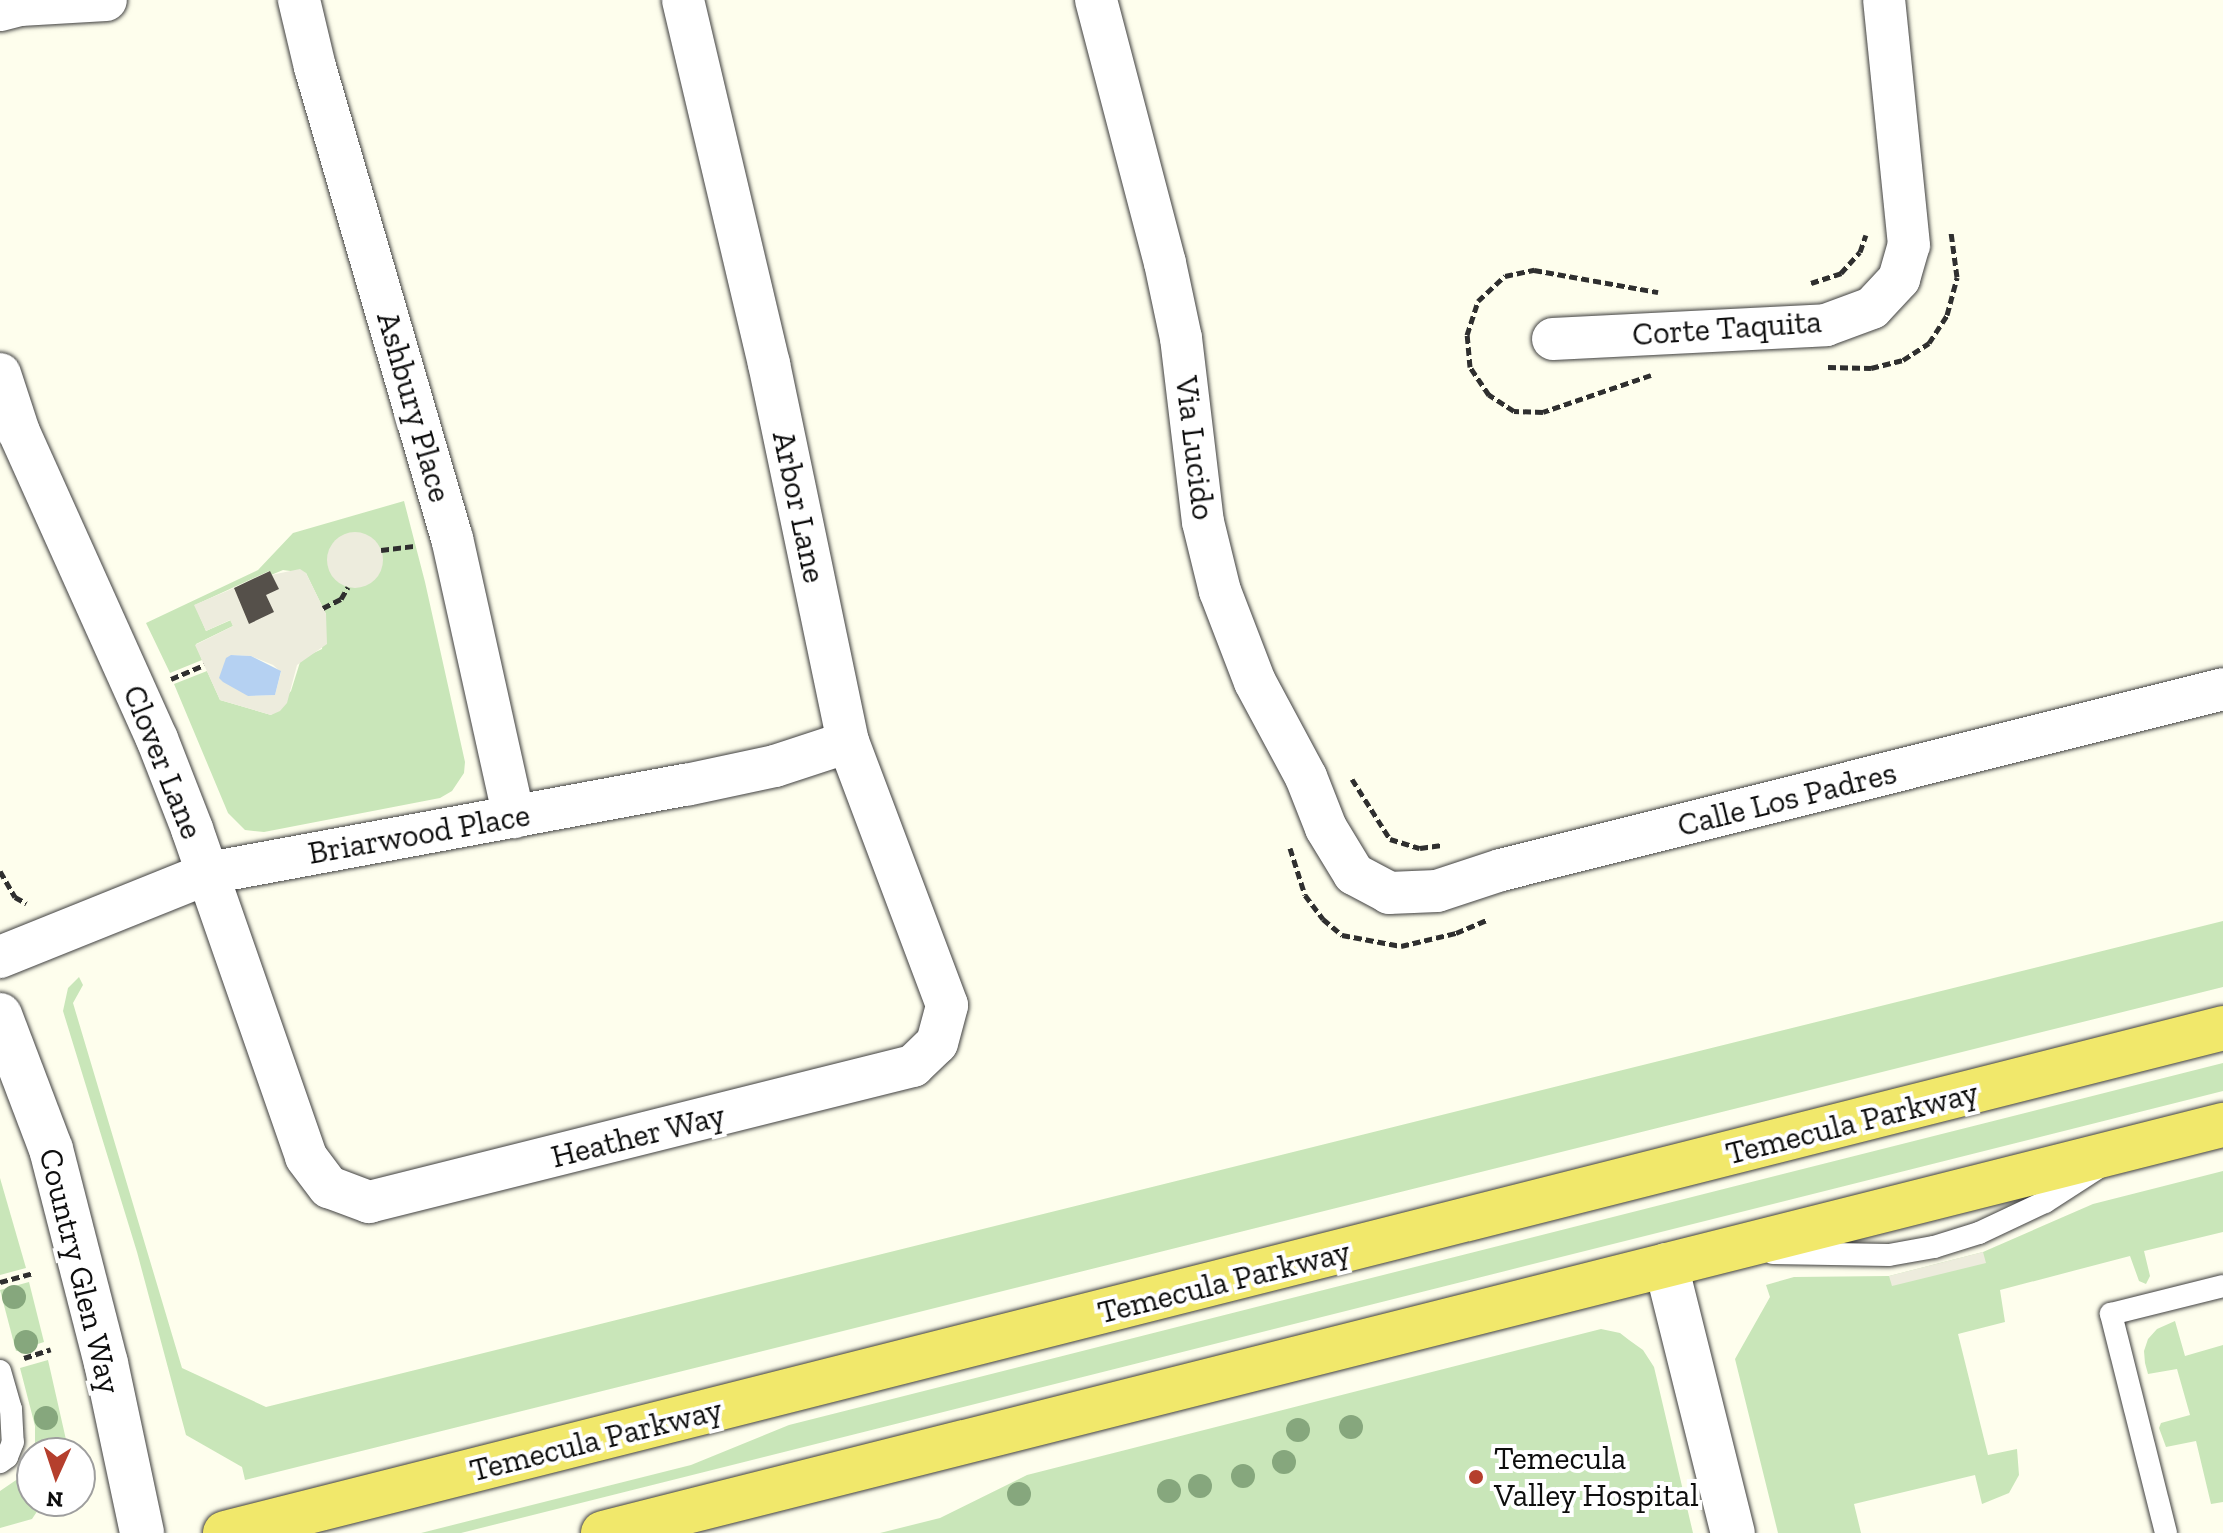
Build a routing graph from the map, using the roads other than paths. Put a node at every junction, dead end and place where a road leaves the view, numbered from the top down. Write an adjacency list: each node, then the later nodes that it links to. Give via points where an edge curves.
1 (106, 0): 6 (street)
2 (299, 0): 11 (street, Ashbury Place, via 452,538)
3 (683, 0): 10 (street, Arbor Lane, via 769,364)
4 (1096, 0): 13 (street, Via Lucido, via 1181,338 1203,522 1220,591 1255,682)
5 (1884, 0): 7 (street, Corte Taquita, via 1909,245 1899,279 1872,308 1826,325)
6 (0, 10)
7 (1553, 339)
8 (0, 374): 12 (street, Clover Lane, via 19,432 157,739)
9 (2223, 689): 13 (street, Calle Los Padres, via 1516,866 1437,891 1389,893)
10 (848, 742): 11 (street, Briarwood Place, via 775,766); 15 (street, Arbor Lane)
11 (514, 817): 12 (street, Briarwood Place)
12 (209, 873): 14 (street, Briarwood Place); 19 (street, Clover Lane)
13 (1354, 874)
14 (0, 957)
15 (947, 1005): 19 (street, Heather Way, via 937,1043 913,1066 369,1202 329,1187)
16 (0, 1015): 24 (street, Country Glen Way, via 51,1149 106,1363)
17 (2223, 1028): 25 (main road, Temecula Parkway)
18 (2223, 1125): 20 (main road)
19 (306, 1157)
20 (1666, 1265): 26 (main road); 27 (street)
21 (2223, 1286): 28 (lane, via 2111,1314)
22 (10, 1365): 23 (lane, via 13,1442)
23 (0, 1462)
24 (142, 1533)
25 (225, 1533)
26 (603, 1533)
27 (1733, 1533)
28 (2166, 1533)

